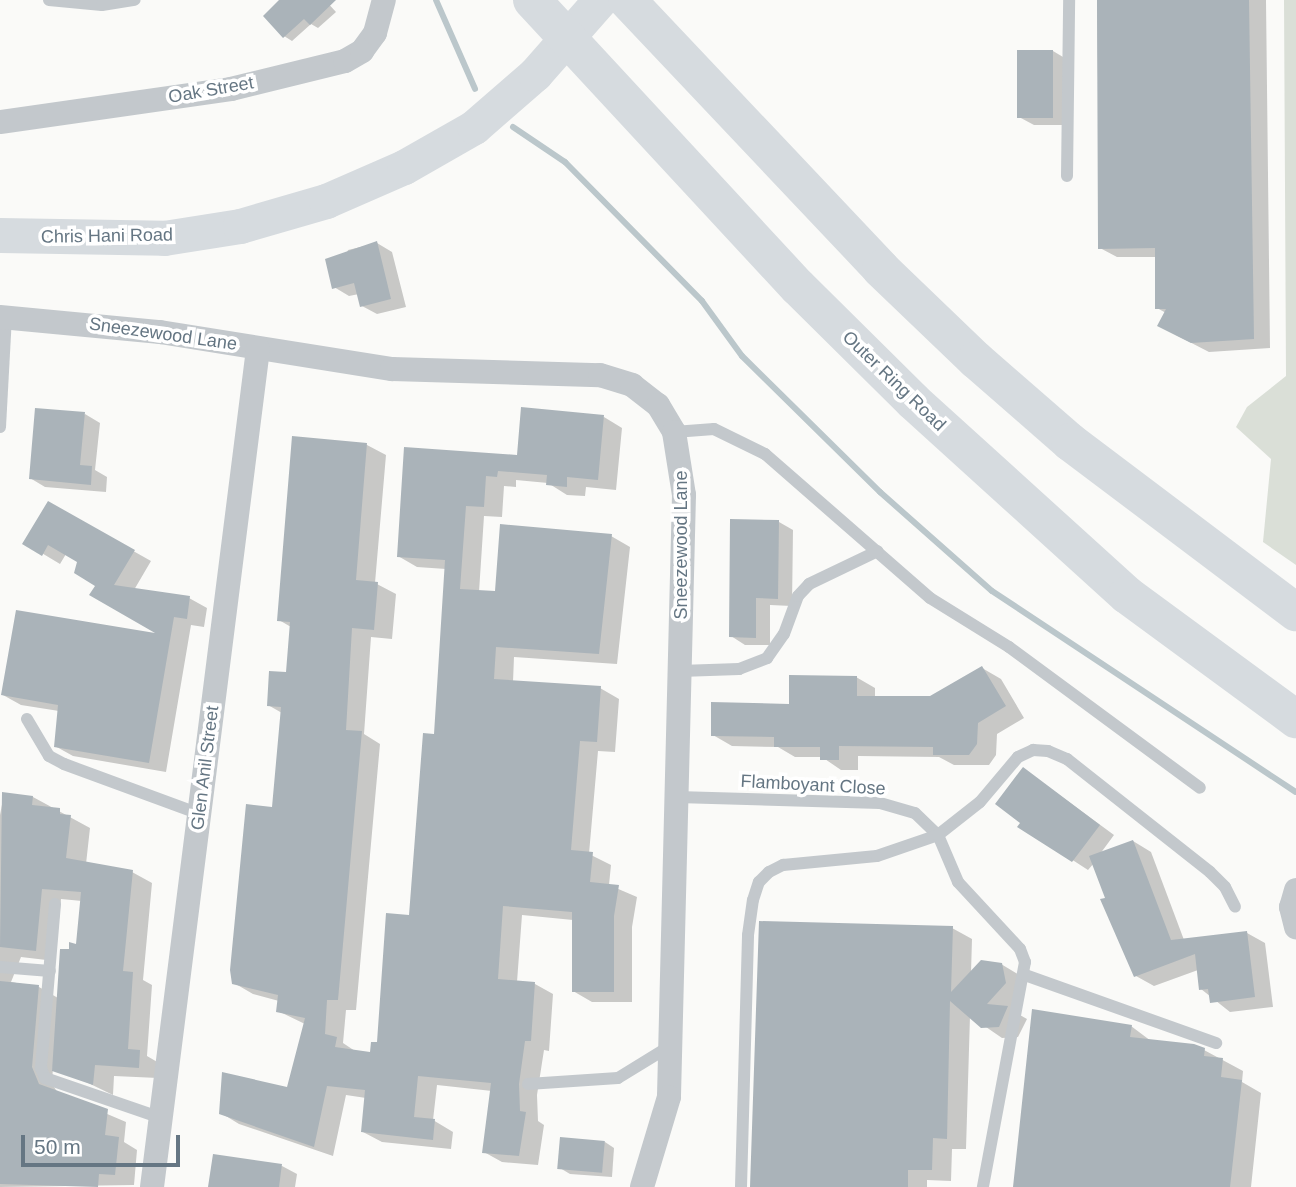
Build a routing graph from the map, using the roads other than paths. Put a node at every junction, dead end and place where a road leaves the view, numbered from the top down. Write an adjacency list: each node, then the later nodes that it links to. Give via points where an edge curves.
1 (50, 0): 2 (lane, via 102,5)
2 (135, 0)
3 (384, 0): 8 (street, Oak Street, via 375,33 362,51 345,61 231,89)
4 (600, 0): 10 (street, Chris Hani Road, via 535,74 474,127 404,167 326,201 240,226 164,238)
5 (626, 0): 16 (highway, via 881,270 976,360 1070,443)
6 (1069, 0): 9 (lane)
7 (534, 2): 19 (highway, Outer Ring Road, via 797,287 988,471 1127,595)
8 (0, 122)
9 (1068, 176)
10 (0, 235)
11 (3, 317): 12 (street, Sneezewood Lane, via 160,332); 13 (lane)
12 (258, 349): 14 (street, Sneezewood Lane, via 444,373 600,375 632,385 658,405); 22 (street, Glen Anil Street)
13 (0, 427)
14 (674, 432): 15 (lane, via 714,429 765,454); 17 (street, Sneezewood Lane, via 684,495)
15 (878, 551): 17 (lane, via 809,584 767,658 739,669); 20 (lane, via 930,598 1009,647)
16 (1296, 611)
17 (680, 671): 21 (street, Sneezewood Lane)
18 (27, 719): 22 (lane, via 49,756)
19 (1296, 719)
20 (1199, 788)
21 (677, 797): 23 (lane, Flamboyant Close, via 880,803 915,813); 32 (street, Sneezewood Lane)
22 (200, 814): 34 (street, Glen Anil Street)
23 (938, 835): 26 (lane, via 980,802 1018,757 1033,750 1048,751 1067,759 1210,872); 30 (lane, via 958,882 1020,949); 37 (lane, via 877,856 783,865 758,882 748,935)
24 (1296, 890): 27 (street, via 1291,907)
25 (55, 904): 29 (lane)
26 (1235, 907)
27 (1296, 927)
28 (0, 967): 29 (lane)
29 (50, 971): 34 (lane, via 41,1068 45,1078)
30 (1025, 975): 31 (lane); 38 (lane)
31 (1216, 1044)
32 (670, 1046): 33 (lane, via 618,1078); 35 (street, Sneezewood Lane, via 664,1125)
33 (528, 1084)
34 (161, 1118): 36 (street, Glen Anil Street)
35 (647, 1182)
36 (152, 1187)
37 (741, 1187)
38 (983, 1187)

